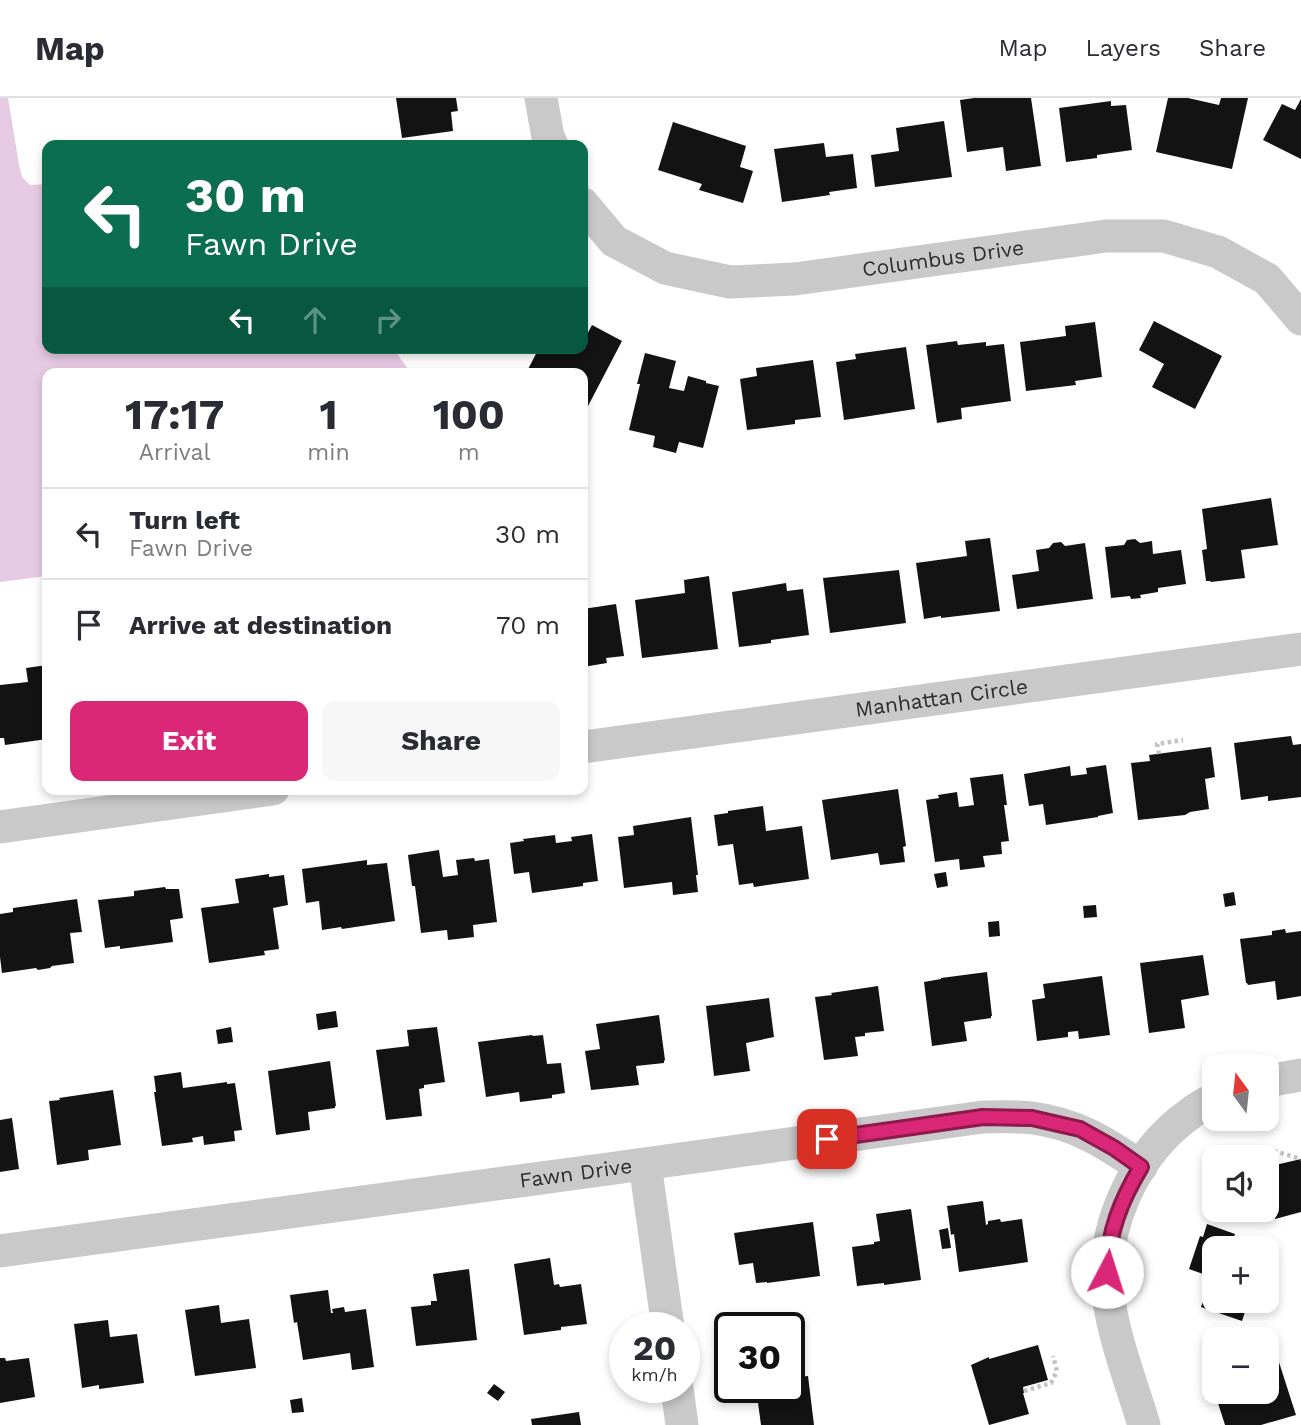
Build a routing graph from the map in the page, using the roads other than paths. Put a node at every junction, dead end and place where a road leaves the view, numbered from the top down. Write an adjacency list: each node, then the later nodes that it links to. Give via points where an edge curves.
1 (541, 98): 2 (street)
2 (550, 140)
3 (588, 210): 4 (street, Columbus Drive, via 614,241 665,268 730,282 795,279 1107,236 1164,236 1218,252 1267,279)
4 (1301, 319)
5 (1301, 649): 6 (street, Manhattan Circle)
6 (588, 746)
7 (230, 795): 8 (street)
8 (0, 827)
9 (1301, 1075): 10 (street)
10 (1279, 1079)
11 (1202, 1106): 13 (street, via 1174,1127)
12 (645, 1164): 13 (street, Fawn Drive, via 983,1117 1032,1118 1080,1129); 14 (street, Fawn Drive); 15 (street)
13 (1141, 1167): 18 (street, via 1116,1217 1108,1251 1107,1288)
14 (0, 1251)
15 (666, 1312)
16 (679, 1403): 17 (street)
17 (682, 1425)
18 (1144, 1425)

